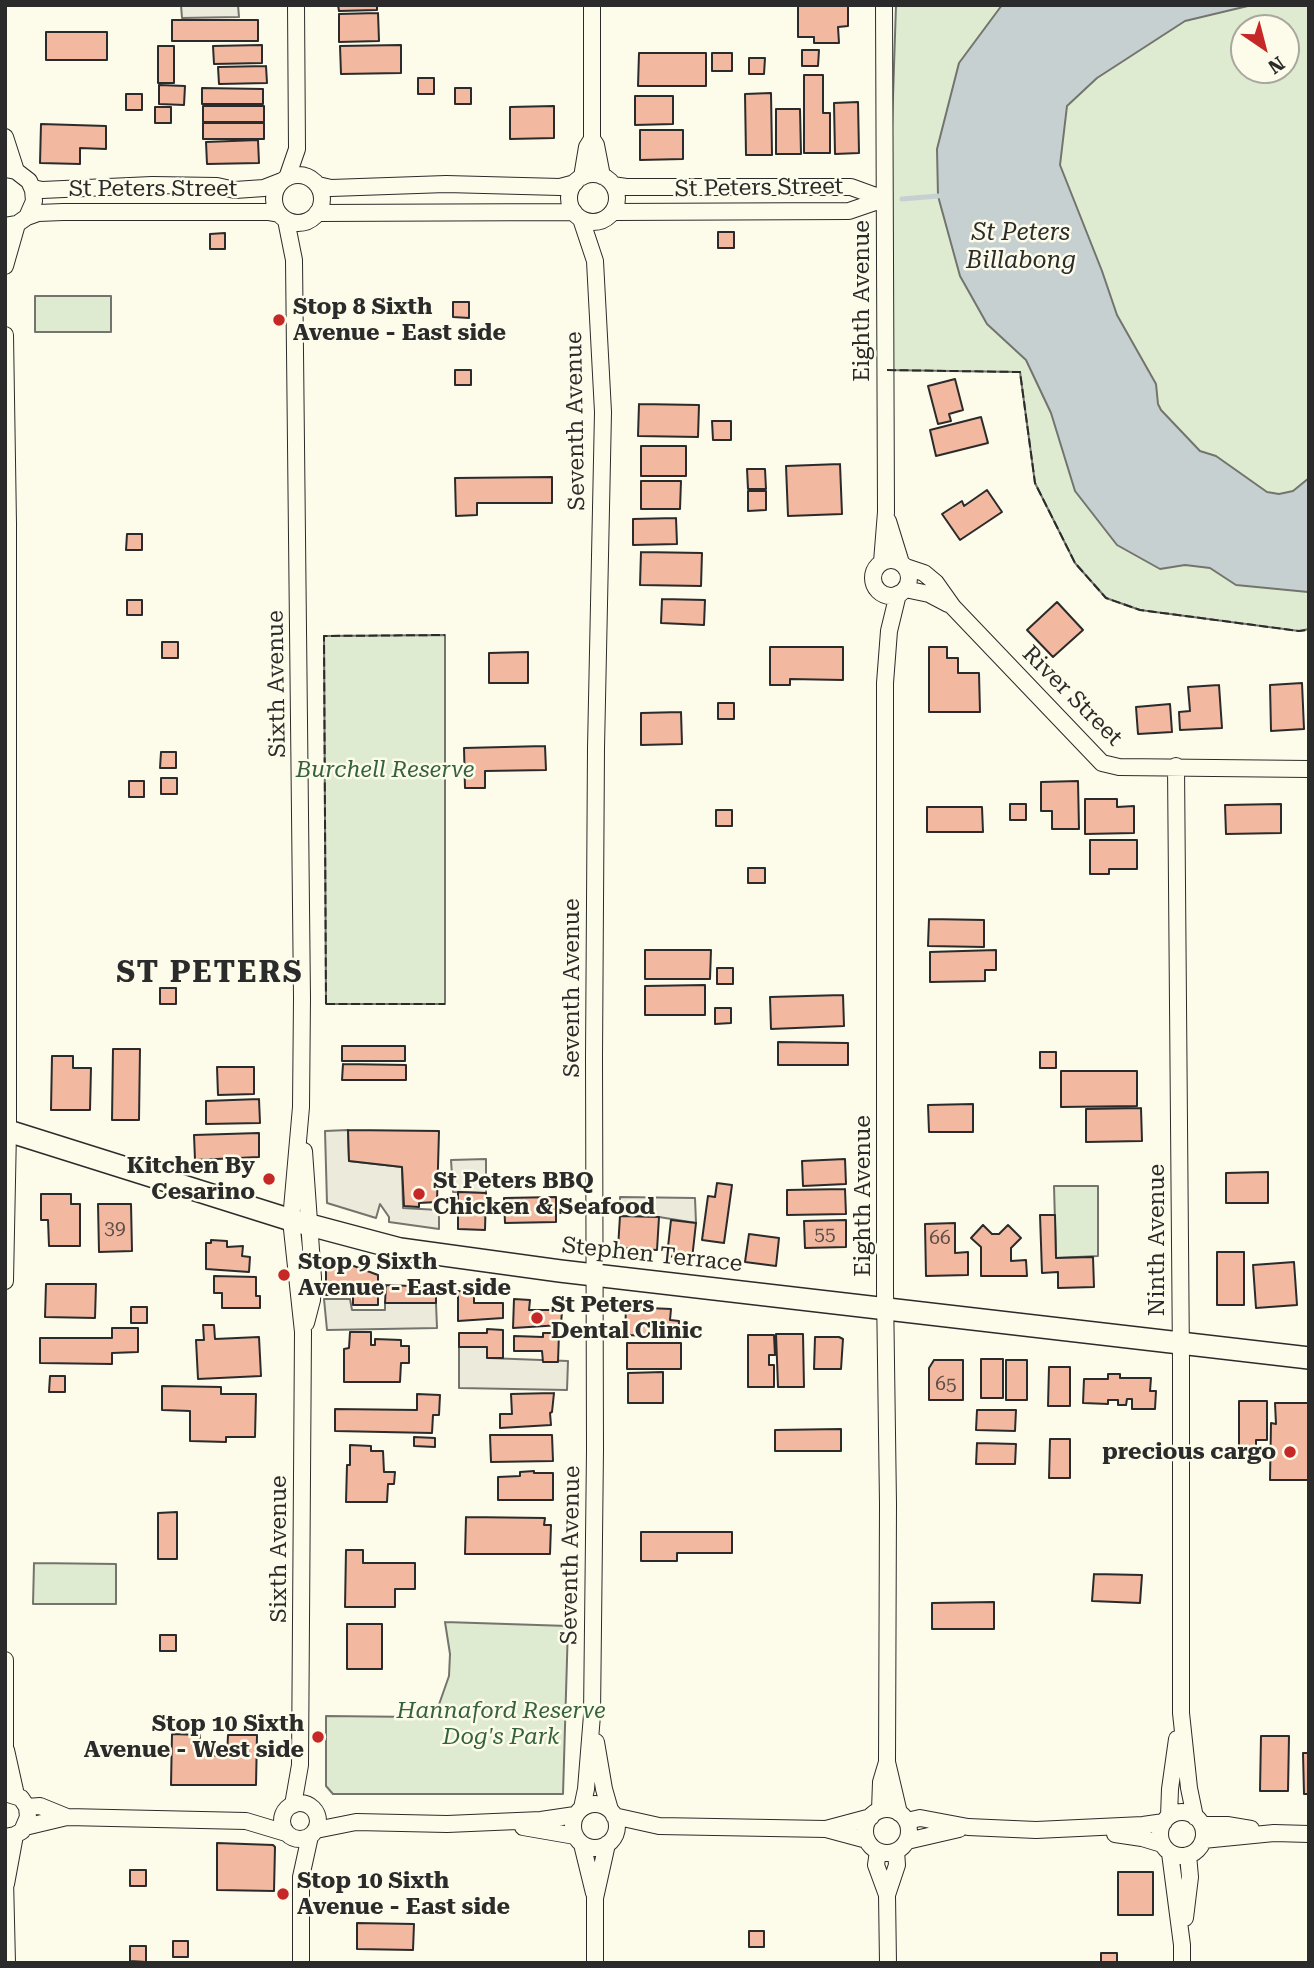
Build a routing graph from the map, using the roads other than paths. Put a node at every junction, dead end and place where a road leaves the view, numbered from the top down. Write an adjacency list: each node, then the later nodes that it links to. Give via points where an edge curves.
1 (296, 5): 6 (street)
2 (592, 5): 5 (street)
3 (884, 5): 13 (street, Eighth Avenue)
4 (5, 137): 7 (street)
5 (593, 139): 9 (street); 10 (street)
6 (297, 149): 8 (street); 11 (street)
7 (11, 170): 12 (street)
8 (285, 179): 11 (street, via 302,175); 12 (street, St Peters Street, via 264,188 235,190 152,185); 16 (street, via 274,195)
9 (578, 180): 10 (street); 11 (street, via 560,187 331,188); 14 (street, via 570,203)
10 (608, 180): 13 (street, St Peters Street, via 626,187 851,187); 15 (street, via 617,192 617,202)
11 (313, 181): 17 (street, via 322,203)
12 (33, 188): 18 (street, via 34,202)
13 (884, 200): 15 (street, St Peters Street, via 849,211); 23 (street, Eighth Avenue)
14 (578, 216): 15 (street, via 589,222); 17 (street); 20 (street, Seventh Avenue)
15 (608, 216): 20 (street, Seventh Avenue)
16 (283, 217): 17 (street, via 294,223); 18 (street, St Peters Street, via 268,212 38,212); 19 (street, Sixth Avenue)
17 (312, 217): 19 (street, Sixth Avenue)
18 (16, 222): 21 (street)
19 (294, 260): 31 (street, Sixth Avenue)
20 (595, 261): 32 (street, Seventh Avenue, via 603,412)
21 (5, 266)
22 (5, 335): 30 (street)
23 (886, 512): 24 (street, Eighth Avenue); 25 (street, Eighth Avenue)
24 (882, 562): 25 (street, via 894,560); 26 (street, via 875,568 876,588)
25 (903, 565): 26 (street, via 909,576); 27 (street, River Street, via 929,577)
26 (895, 592): 27 (street, River Street, via 929,594); 34 (street, Eighth Avenue, via 885,683)
27 (953, 607): 28 (street, River Street, via 1102,764)
28 (1176, 766): 29 (street, River Street); 35 (street, Ninth Avenue)
29 (1309, 769)
30 (7, 1130): 31 (main road, Stephen Terrace); 33 (street)
31 (301, 1223): 32 (main road, Stephen Terrace, via 400,1248); 42 (street, Sixth Avenue, via 312,1300 303,1332)
32 (594, 1274): 34 (main road, Stephen Terrace); 39 (street, Seventh Avenue)
33 (5, 1281)
34 (886, 1308): 35 (main road, Stephen Terrace); 41 (street, Eighth Avenue)
35 (1180, 1342): 36 (main road, Stephen Terrace); 38 (street, Ninth Avenue)
36 (1309, 1358)
37 (5, 1660): 40 (street)
38 (1181, 1713): 51 (street, Ninth Avenue); 57 (street, Ninth Avenue, via 1189,1788)
39 (592, 1715): 46 (street, Seventh Avenue, via 586,1789); 47 (street, Seventh Avenue)
40 (6, 1752): 43 (street)
41 (887, 1762): 48 (street, Eighth Avenue); 50 (street, Eighth Avenue)
42 (300, 1765): 44 (street, Sixth Avenue); 45 (street, Sixth Avenue)
43 (16, 1799): 49 (street); 60 (street, via 28,1817)
44 (290, 1807): 45 (street, via 305,1803); 52 (street); 63 (street, via 282,1818)
45 (313, 1808): 54 (street); 61 (street, via 318,1820)
46 (579, 1812): 47 (street, via 596,1804); 53 (street, via 541,1820); 64 (street, via 573,1829)
47 (612, 1813): 55 (street); 65 (street, via 616,1829)
48 (875, 1813): 50 (street, via 890,1809); 59 (street); 66 (street, via 866,1828)
49 (67, 1816): 52 (street); 60 (street)
50 (903, 1817): 56 (street); 67 (street, via 909,1835)
51 (1166, 1819): 57 (street, via 1186,1812); 58 (street, via 1143,1825); 68 (street, via 1160,1831)
52 (246, 1821): 63 (street)
53 (500, 1821): 54 (street); 64 (street)
54 (356, 1822): 61 (street)
55 (659, 1826): 59 (street); 65 (street)
56 (968, 1827): 58 (street); 67 (street)
57 (1200, 1827): 62 (street); 69 (street, via 1197,1850)
58 (1078, 1828): 68 (street, via 1142,1838)
59 (826, 1829): 66 (street)
60 (15, 1833): 71 (street)
61 (313, 1833): 63 (street, via 297,1839); 70 (street)
62 (1309, 1833)
63 (288, 1835): 70 (street)
64 (579, 1840): 65 (street, via 590,1847); 73 (street)
65 (610, 1840): 73 (street)
66 (873, 1845): 67 (street); 72 (street)
67 (902, 1846): 72 (street)
68 (1166, 1848): 69 (street, via 1178,1856); 74 (street)
69 (1188, 1855): 74 (street)
70 (301, 1877): 76 (street)
71 (6, 1881): 75 (street)
72 (887, 1895): 78 (street)
73 (595, 1898): 77 (street)
74 (1182, 1945): 79 (street)
75 (6, 1963)
76 (301, 1963)
77 (596, 1963)
78 (888, 1963)
79 (1182, 1963)

